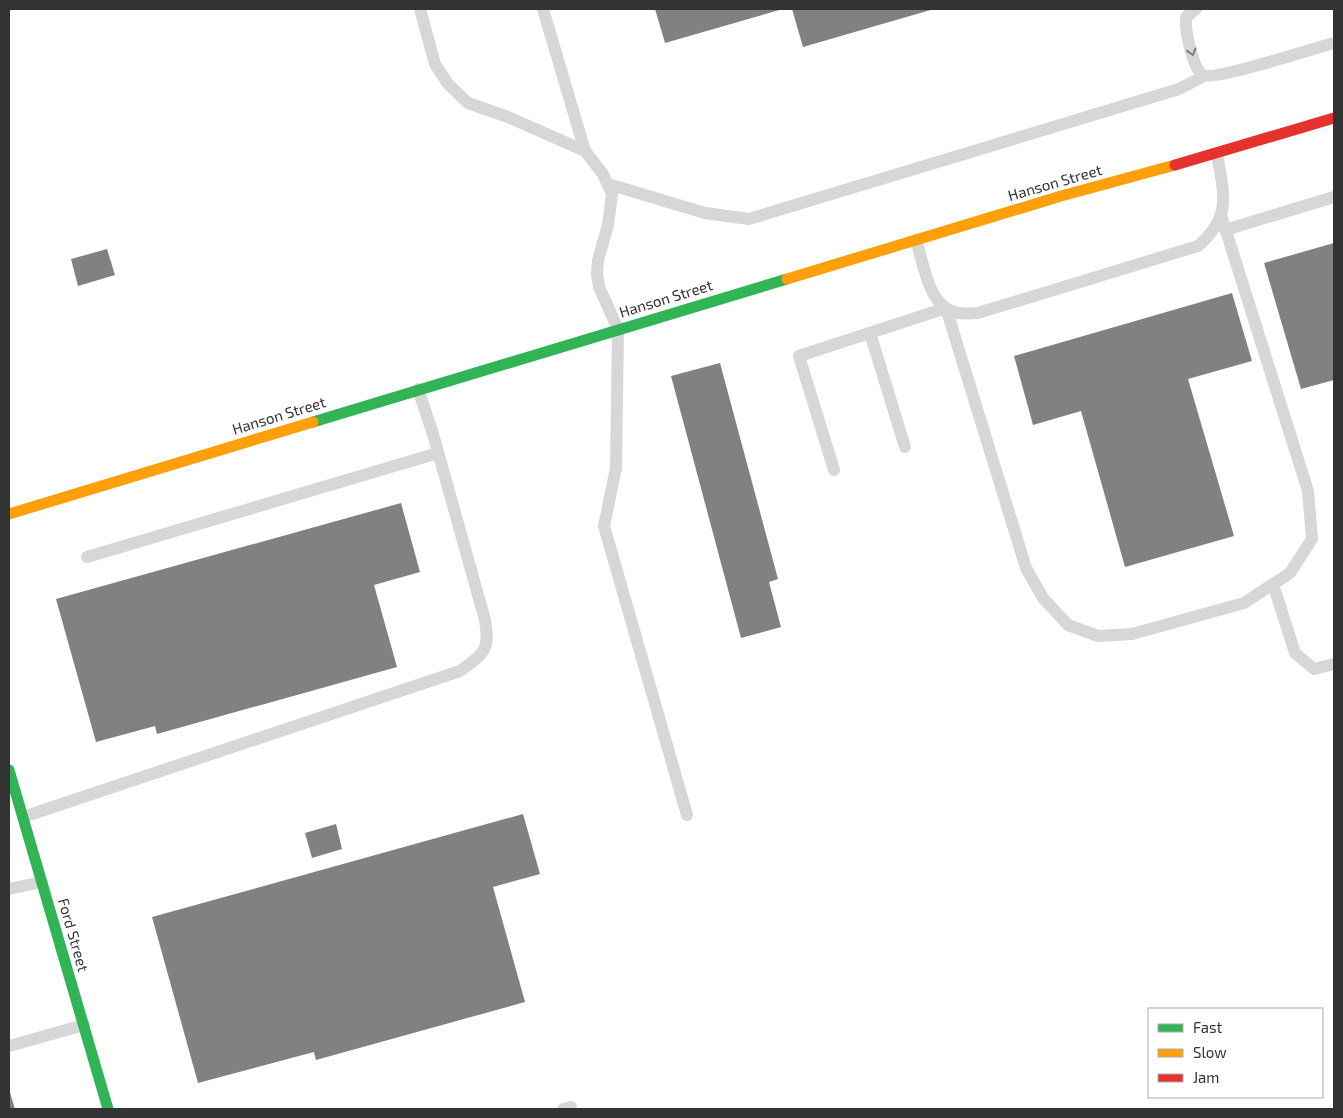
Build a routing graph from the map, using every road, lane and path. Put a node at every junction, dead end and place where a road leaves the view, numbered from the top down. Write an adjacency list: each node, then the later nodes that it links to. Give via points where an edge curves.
1 (420, 9): 7 (lane, via 435,64 448,84 468,103 508,116)
2 (543, 9): 7 (lane)
3 (1196, 9): 5 (lane, one-way to 5, via 1186,17 1185,29 1197,70)
4 (1334, 43): 5 (lane, via 1213,77)
5 (1204, 76): 9 (lane, via 1179,89 749,219 705,213)
6 (1334, 118): 8 (street, Hanson Street)
7 (585, 151): 9 (lane)
8 (1217, 154): 11 (lane, via 1224,197); 13 (street, Hanson Street)
9 (608, 184): 15 (lane, via 612,194 597,274 599,287)
10 (1334, 196): 12 (lane)
11 (1220, 215): 12 (lane); 14 (lane, via 1214,232 1198,246 978,313 958,313)
12 (1225, 230): 23 (lane, via 1308,492 1312,539 1290,573)
13 (916, 240): 14 (lane, via 934,297); 15 (street, Hanson Street)
14 (946, 308): 16 (lane); 23 (lane, via 1026,568 1043,598 1068,625 1098,636 1132,634 1244,603)
15 (618, 329): 17 (street, Hanson Street); 26 (lane, via 616,468 604,526)
16 (870, 333): 18 (lane); 20 (lane, via 799,356)
17 (418, 389): 19 (lane); 21 (street, Hanson Street)
18 (905, 447)
19 (438, 454): 22 (lane); 27 (lane, via 485,620 488,641 479,658 460,670)
20 (834, 470)
21 (9, 514)
22 (88, 557)
23 (1273, 584): 24 (lane, via 1295,653 1314,669)
24 (1334, 664)
25 (9, 770): 27 (street, Ford Street)
26 (687, 815)
27 (23, 817): 28 (street, Ford Street)
28 (42, 882): 29 (lane); 30 (street, Ford Street)
29 (9, 889)
30 (84, 1024): 31 (lane); 32 (street, Ford Street)
31 (9, 1046)
32 (108, 1109)

